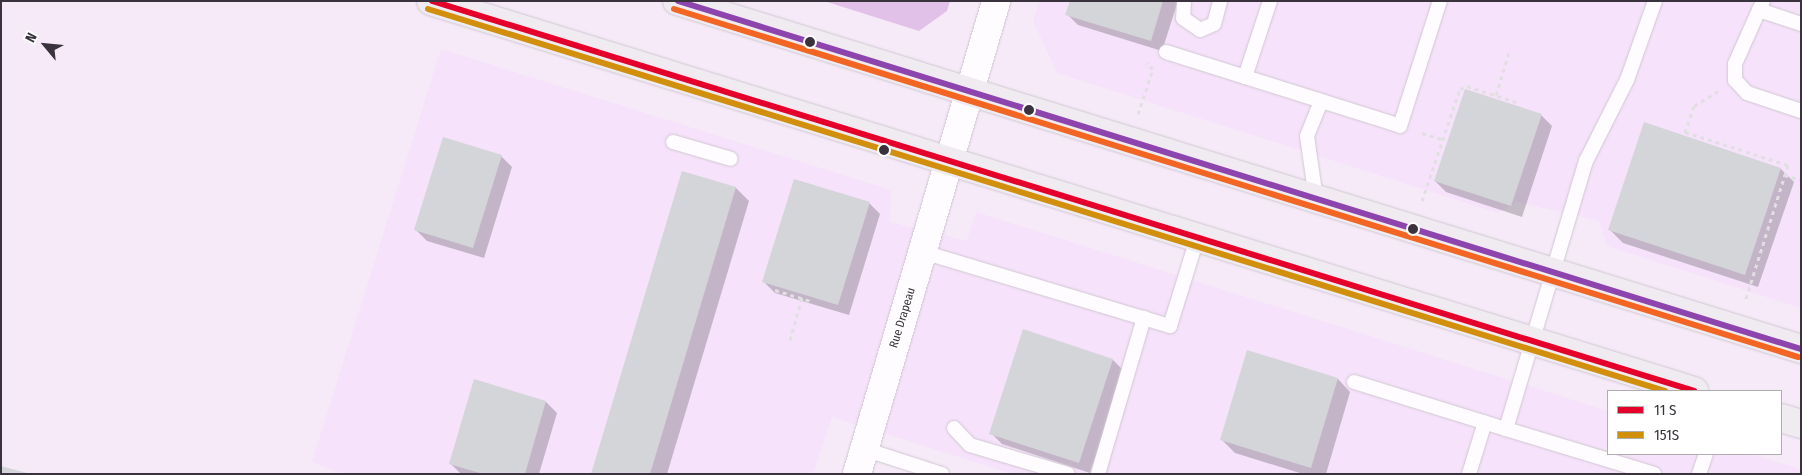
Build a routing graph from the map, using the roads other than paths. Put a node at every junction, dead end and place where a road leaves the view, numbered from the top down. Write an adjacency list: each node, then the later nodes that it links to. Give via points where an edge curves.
1 (431, 1): 18 (main road)
2 (677, 1): 13 (main road)
3 (996, 1): 13 (street, Rue Drapeau)
4 (1184, 1): 5 (lane, via 1183,18 1200,30 1214,24)
5 (1220, 1)
6 (1270, 1): 12 (lane)
7 (1440, 1): 14 (lane, via 1400,126)
8 (1655, 1): 22 (lane, via 1627,80 1586,161)
9 (1761, 6): 10 (lane); 15 (lane, via 1735,64 1735,80 1747,93)
10 (1801, 24)
11 (1166, 52): 12 (lane)
12 (1245, 77): 14 (lane)
13 (969, 91): 18 (street, Rue Drapeau); 19 (main road)
14 (1320, 101): 19 (lane, via 1307,136)
15 (1801, 111)
16 (673, 142): 17 (lane)
17 (730, 159)
18 (950, 162): 20 (main road); 21 (street, Rue Drapeau)
19 (1316, 199): 22 (main road)
20 (1197, 239): 23 (lane, via 1170,326); 24 (main road)
21 (923, 252): 23 (lane); 34 (street, Rue Drapeau)
22 (1550, 271): 24 (lane); 25 (main road)
23 (1144, 318): 37 (lane)
24 (1532, 340): 27 (main road); 32 (lane)
25 (1801, 349)
26 (1354, 382): 29 (lane)
27 (1691, 390)
28 (1782, 418): 30 (main road)
29 (1485, 422): 32 (lane); 38 (lane)
30 (1801, 424)
31 (954, 428): 36 (lane, via 970,445)
32 (1506, 429): 39 (lane)
33 (1706, 455): 40 (lane)
34 (860, 461): 35 (lane)
35 (942, 474)
36 (1068, 474)
37 (1098, 474)
38 (1469, 474)
39 (1654, 474)
40 (1699, 474)

